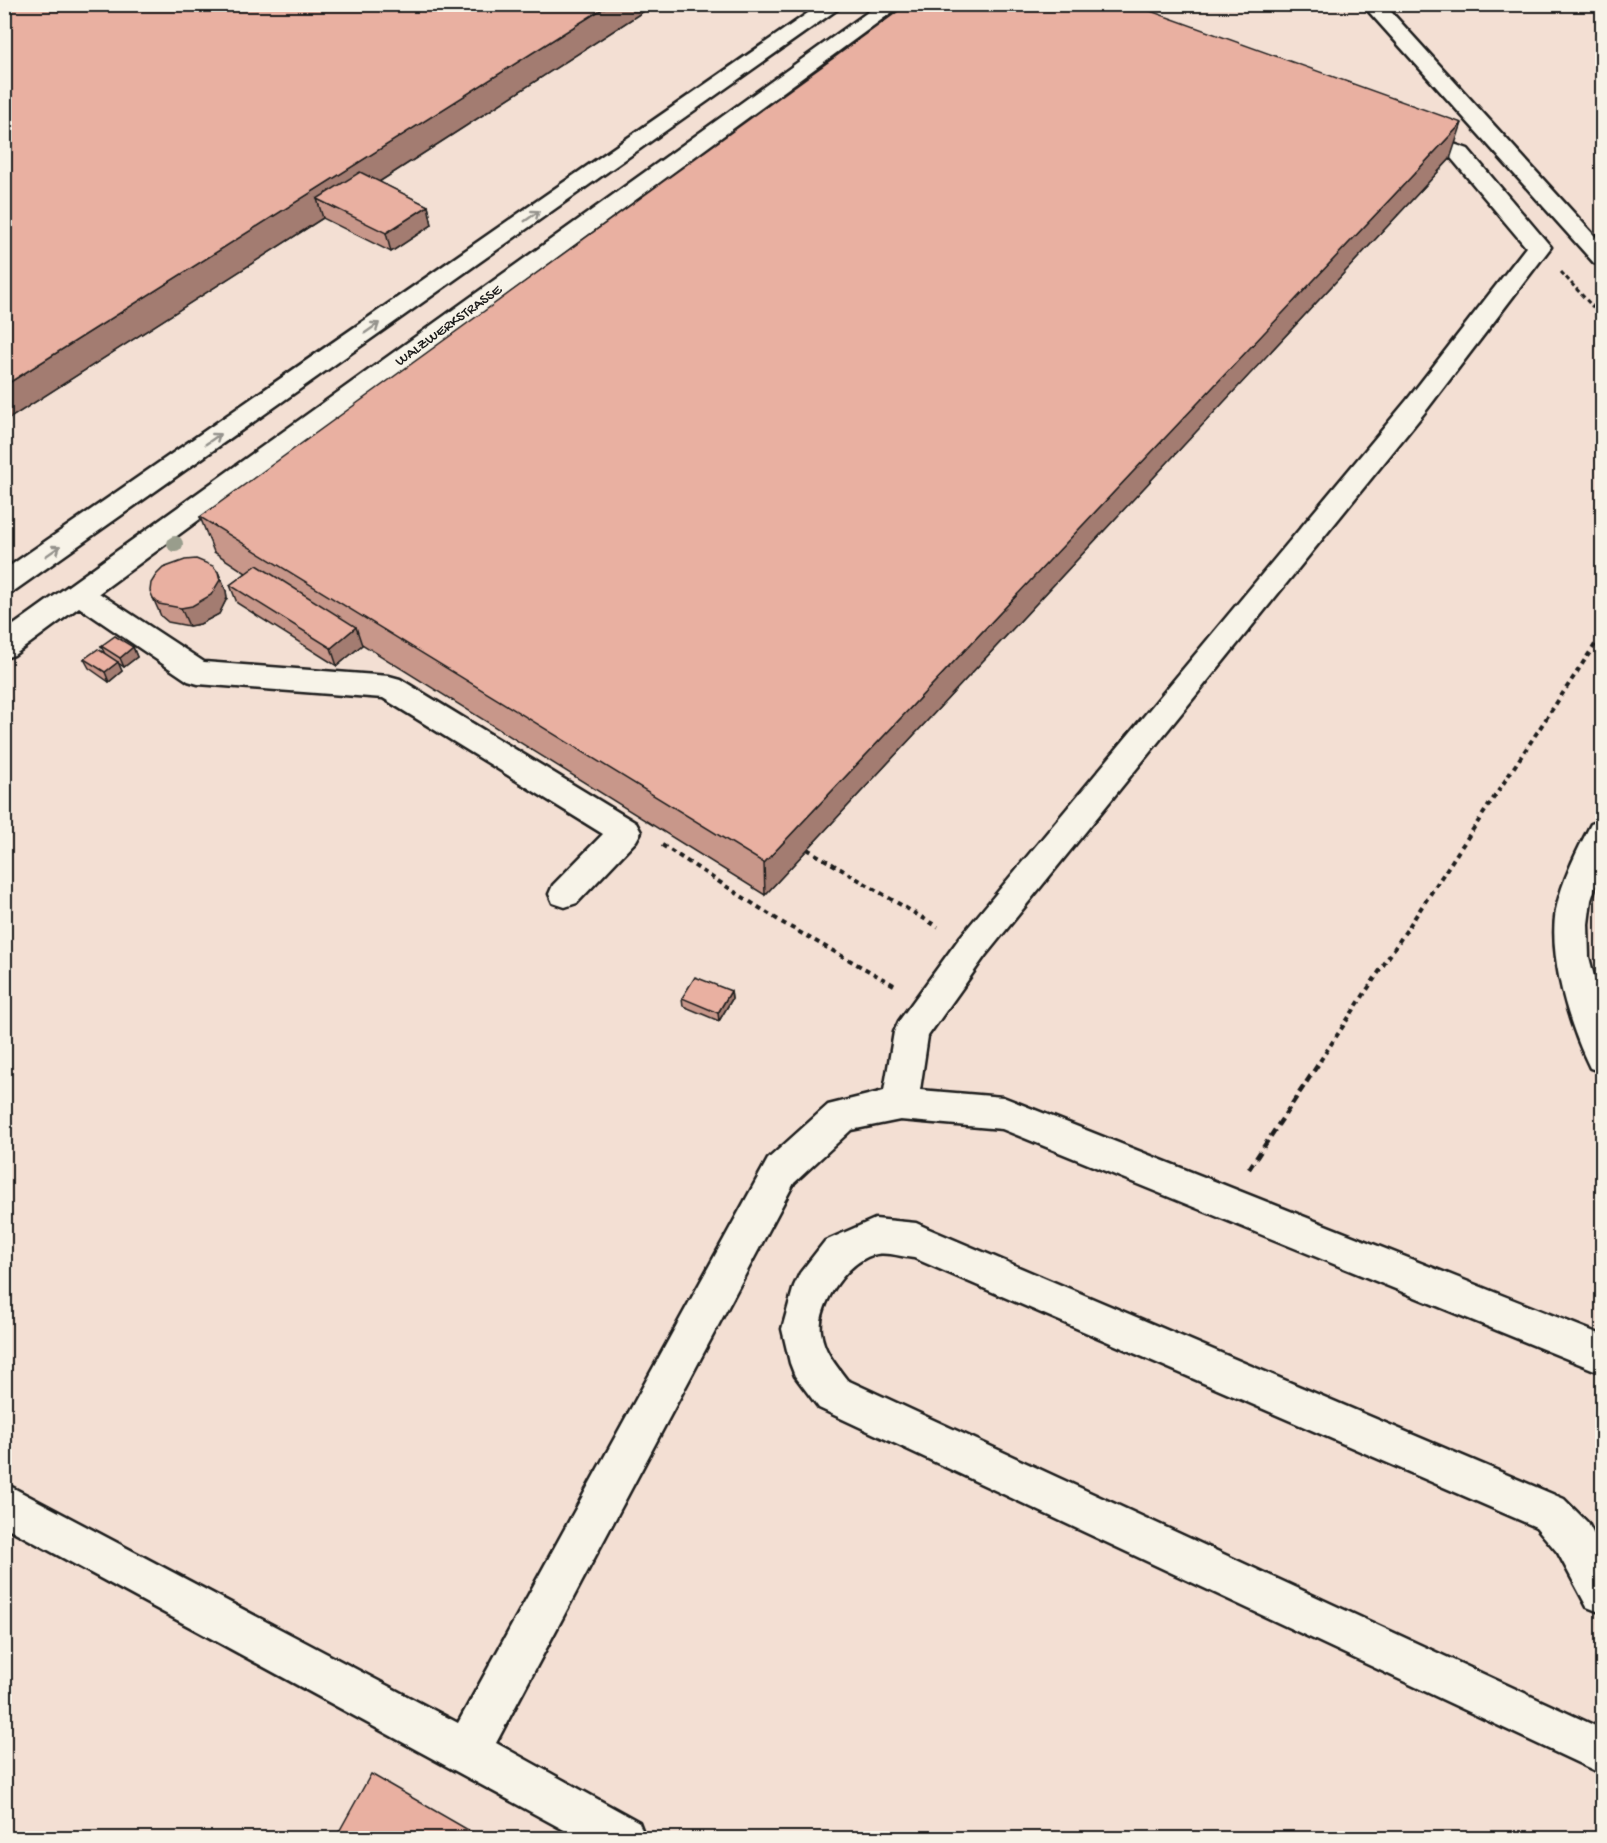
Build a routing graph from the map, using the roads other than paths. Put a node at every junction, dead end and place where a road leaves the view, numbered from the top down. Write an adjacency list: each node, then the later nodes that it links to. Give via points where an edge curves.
1 (835, 4): 6 (street, one-way to 1)
2 (893, 4): 7 (street, WALZWERKSTRASSE)
3 (1372, 4): 5 (street)
4 (1392, 129): 14 (street, via 1460,154 1539,247 1416,406 974,946 930,1005 911,1032)
5 (1602, 258)
6 (145, 487): 7 (street); 8 (street, one-way to 6)
7 (142, 548): 9 (street, WALZWERKSTRASSE)
8 (4, 584)
9 (79, 593): 10 (street, WALZWERKSTRASSE); 12 (street, via 198,673 389,687 625,832)
10 (4, 646)
11 (1602, 833): 13 (street, via 1582,875 1570,924 1575,968)
12 (565, 894)
13 (1602, 1057)
14 (900, 1104): 15 (street, via 1003,1113); 18 (street, via 841,1116 781,1171)
15 (1602, 1354)
16 (4, 1503): 18 (street)
17 (1602, 1592): 19 (street, via 1573,1538 1550,1513 916,1241 875,1236 837,1253 813,1286 801,1329 809,1363 833,1394)
18 (467, 1752): 20 (street)
19 (1602, 1752)
20 (623, 1839)

